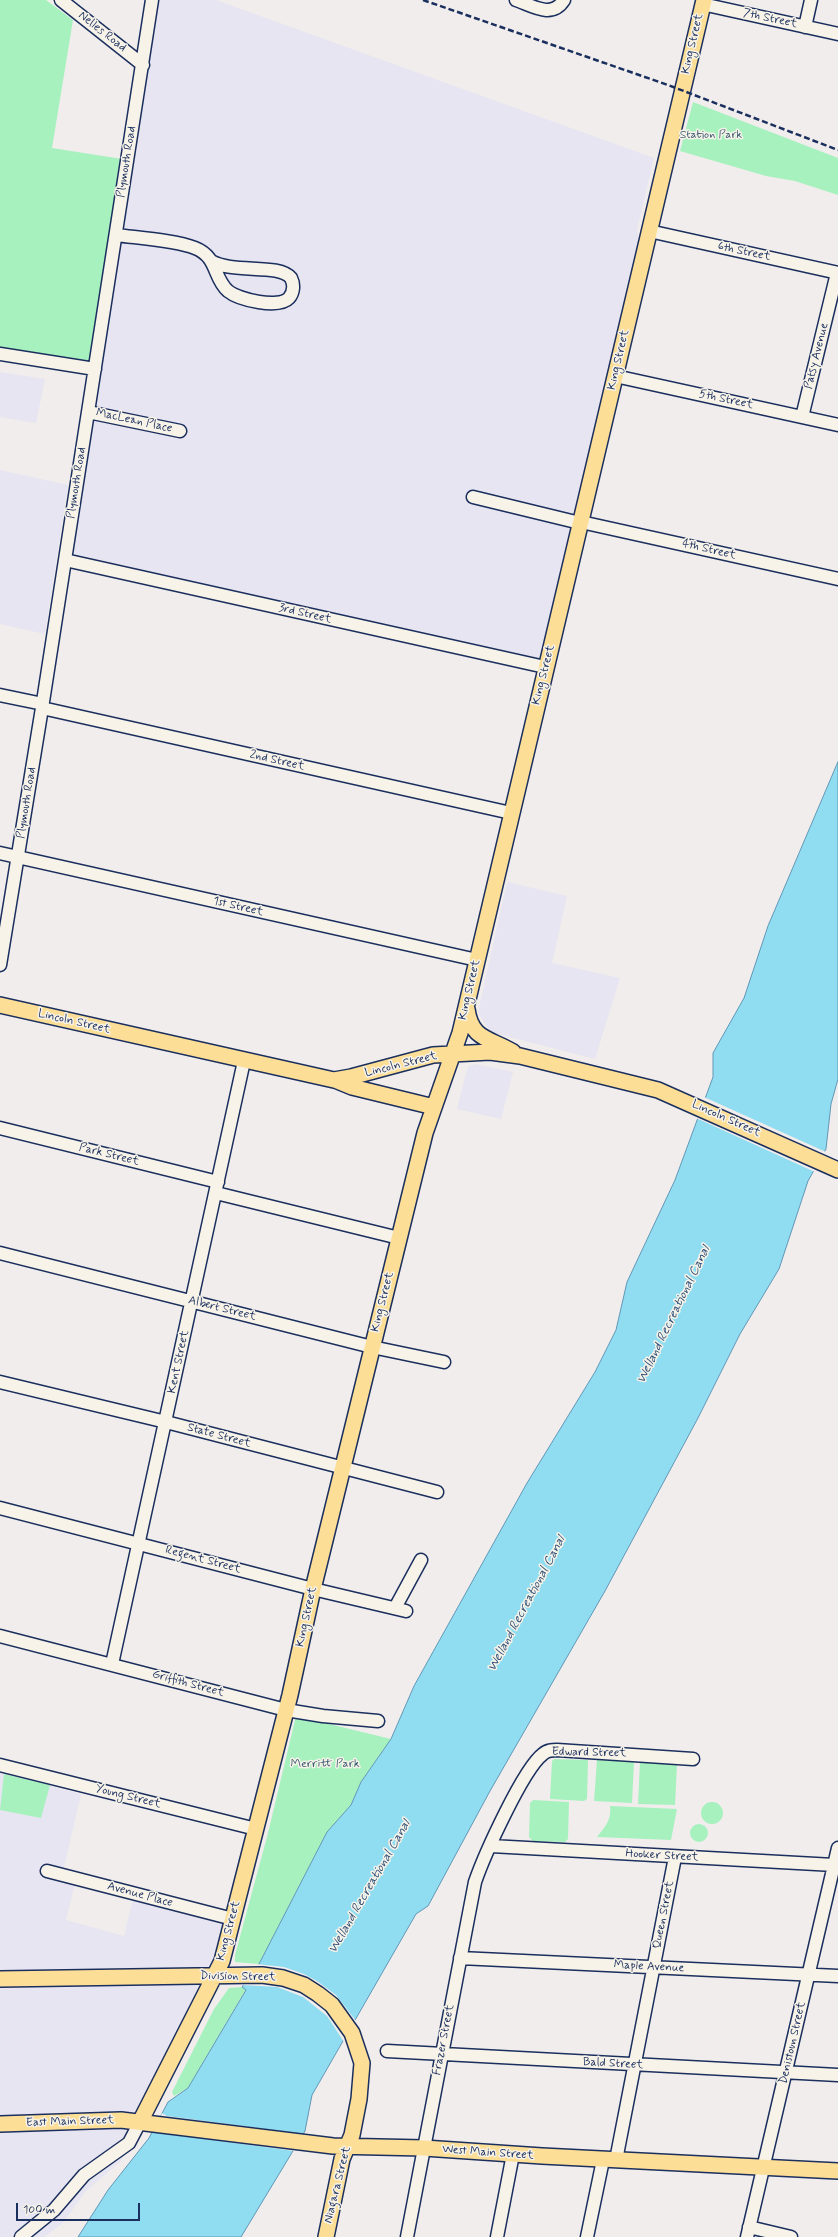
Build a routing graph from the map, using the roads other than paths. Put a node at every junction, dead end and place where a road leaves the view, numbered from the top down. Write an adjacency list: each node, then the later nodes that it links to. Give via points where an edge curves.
1 (61, 0): 9 (street, Nelles Road)
2 (152, 0): 9 (street, Plymouth Road)
3 (516, 0): 4 (street, via 546,11 556,9)
4 (564, 0)
5 (811, 0): 7 (street)
6 (703, 2): 7 (street, 7th Street); 10 (main road, King Street)
7 (805, 27): 8 (street, 7th Street)
8 (838, 34)
9 (143, 65): 11 (street, Plymouth Road)
10 (649, 231): 13 (street, 6th Street); 16 (main road, King Street)
11 (116, 235): 12 (street, via 190,246); 15 (street, Plymouth Road)
12 (211, 260): 12 (street, via 223,285 235,295 276,304 288,299 292,291 291,278 283,271 230,268)
13 (838, 273): 18 (street, Patsy Avenue)
14 (0, 354): 15 (street)
15 (95, 369): 17 (street, Plymouth Road)
16 (615, 376): 18 (street, 5th Street); 22 (main road, King Street)
17 (88, 412): 20 (street, MacLean Place); 23 (street, Plymouth Road)
18 (802, 417): 19 (street, 5th Street)
19 (838, 425)
20 (180, 431)
21 (473, 497): 22 (street, 4th Street)
22 (580, 523): 24 (street, 4th Street); 25 (main road, King Street)
23 (66, 560): 25 (street, 3rd Street); 27 (street, Plymouth Road)
24 (838, 579)
25 (546, 667): 28 (main road, King Street)
26 (0, 695): 27 (street, 2nd Street)
27 (43, 706): 28 (street, 2nd Street); 30 (street, Plymouth Road)
28 (511, 813): 31 (main road, King Street)
29 (0, 853): 30 (street, 1st Street)
30 (19, 857): 31 (street, 1st Street); 32 (street, Plymouth Road)
31 (477, 960): 34 (main road, King Street)
32 (0, 965)
33 (0, 1006): 37 (main road, Lincoln Street)
34 (467, 1006): 35 (main road, King Street); 36 (main road, via 470,1024 478,1035)
35 (454, 1053): 36 (main road, Lincoln Street, via 490,1052); 38 (main road, Lincoln Street, via 433,1055); 39 (main road, King Street)
36 (520, 1056): 41 (main road, Lincoln Street, via 632,1082 690,1103)
37 (244, 1060): 38 (main road, Lincoln Street); 42 (street, Kent Street)
38 (334, 1080): 39 (main road, via 352,1087)
39 (434, 1107): 43 (main road, King Street)
40 (0, 1128): 42 (street, Park Street)
41 (837, 1169)
42 (217, 1187): 43 (street, Park Street); 45 (street, Kent Street)
43 (398, 1238): 46 (main road, King Street)
44 (0, 1253): 45 (street, Albert Street)
45 (192, 1301): 46 (street, Albert Street); 49 (street, Kent Street)
46 (372, 1347): 47 (street, Albert Street); 50 (main road, King Street)
47 (444, 1362)
48 (0, 1382): 49 (street, State Street)
49 (166, 1422): 50 (street, State Street); 53 (street, Kent Street)
50 (342, 1468): 51 (street, State Street); 55 (main road, King Street)
51 (437, 1492)
52 (0, 1508): 53 (street, Regent Street)
53 (139, 1544): 55 (street, Regent Street); 57 (street, Kent Street)
54 (422, 1560): 55 (street, Regent Street, via 401,1609)
55 (313, 1589): 58 (main road, King Street)
56 (0, 1636): 57 (street, Griffith Street)
57 (112, 1664): 58 (street, Griffith Street)
58 (286, 1710): 59 (street, Griffith Street); 62 (main road, King Street)
59 (378, 1721)
60 (694, 1759): 63 (street, Edward Street, via 583,1750 549,1750 543,1753 532,1768)
61 (0, 1765): 62 (street, Young Street)
62 (256, 1829): 68 (main road, King Street)
63 (491, 1846): 65 (street, Hooker Street); 69 (street, Frazer Street, via 475,1882)
64 (838, 1848): 66 (street, Denistoun Street)
65 (675, 1857): 66 (street, Hooker Street); 70 (street, Queen Street)
66 (834, 1866): 71 (street, Denistoun Street)
67 (47, 1871): 68 (street, Avenue Place)
68 (233, 1919): 72 (main road, King Street)
69 (460, 1958): 70 (street, Maple Avenue); 76 (street, Frazer Street)
70 (654, 1967): 71 (street, Maple Avenue); 77 (street, Queen Street)
71 (809, 1974): 73 (street, Maple Avenue); 78 (street, Denistoun Street)
72 (216, 1975): 74 (main road, Division Street); 80 (main road, King Street, via 204,1992); 82 (main road, Division Street, via 242,1974 283,1978 304,1985 318,1994 343,2018 358,2049 362,2072)
73 (838, 1976)
74 (0, 1979)
75 (387, 2051): 76 (street, Bald Street)
76 (441, 2055): 77 (street, Bald Street); 83 (street, Frazer Street)
77 (635, 2065): 78 (street, Bald Street); 85 (street, Queen Street)
78 (786, 2073): 79 (street, Bald Street); 86 (street, Denistoun Street)
79 (838, 2075)
80 (140, 2122): 81 (main road, East Main Street, via 121,2120); 82 (main road, West Main Street, via 299,2142); 89 (street, via 129,2143 84,2175 54,2210)
81 (0, 2124)
82 (350, 2139): 83 (main road, West Main Street); 90 (main road, Niagara Street, via 342,2159)
83 (424, 2148): 84 (main road, West Main Street); 91 (street, Frazer Street)
84 (513, 2154): 85 (main road, West Main Street); 92 (street)
85 (610, 2160): 86 (main road, West Main Street); 93 (street, Queen Street)
86 (764, 2167): 87 (main road, West Main Street); 88 (street, Denistoun Street)
87 (838, 2171)
88 (748, 2232): 94 (street)
89 (21, 2237)
90 (326, 2237)
91 (407, 2237)
92 (497, 2237)
93 (587, 2237)
94 (791, 2237)

